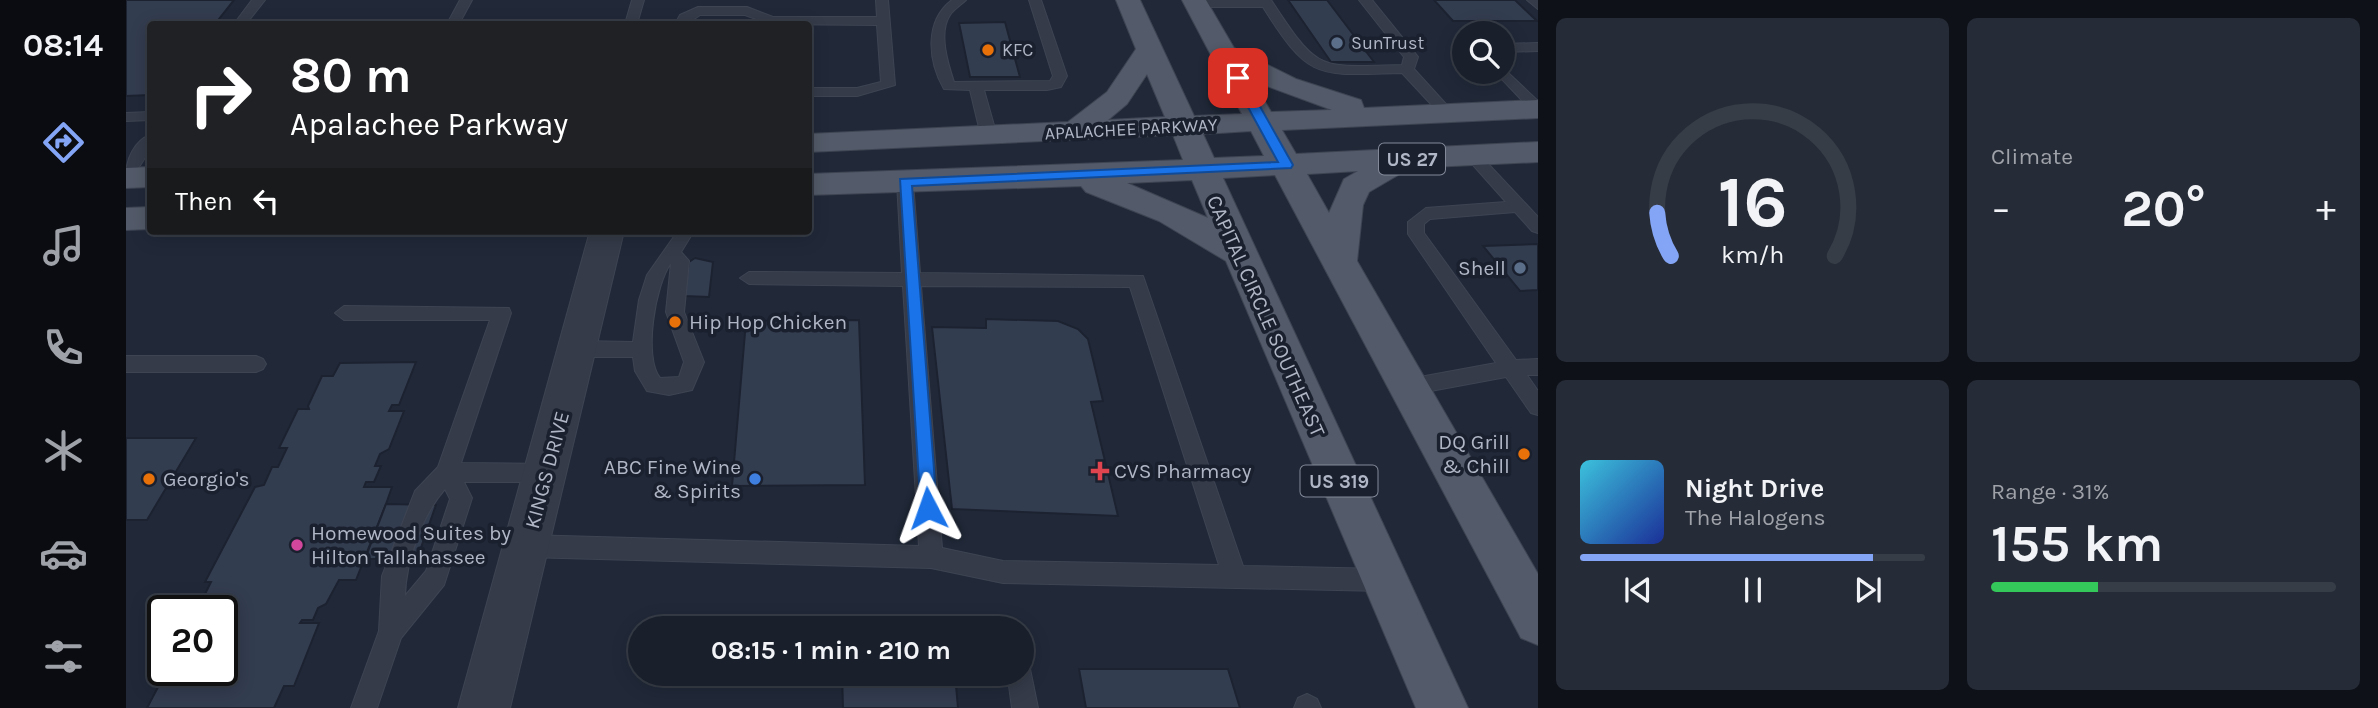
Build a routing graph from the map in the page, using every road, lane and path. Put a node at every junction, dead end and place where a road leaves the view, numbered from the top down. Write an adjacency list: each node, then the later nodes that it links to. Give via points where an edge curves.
1 (259, 0): 14 (lane)
2 (466, 0): 15 (lane)
3 (638, 0): 16 (lane)
4 (882, 0): 19 (lane)
5 (960, 0): 27 (lane, via 947,10 939,26 943,73 949,86)
6 (973, 0): 27 (lane, via 948,22)
7 (1035, 0): 28 (lane, via 1059,79 1047,86)
8 (1128, 0): 23 (main road, CAPITAL CIRCLE SOUTHEAST / US 319)
9 (1365, 0): 25 (lane, via 1411,57)
10 (1533, 0): 13 (lane)
11 (1195, 2): 12 (lane); 24 (main road)
12 (1266, 2): 25 (lane, via 1316,65)
13 (1538, 5)
14 (242, 21)
15 (455, 21)
16 (632, 21)
17 (683, 21): 18 (lane, via 698,11 747,11)
18 (768, 21)
19 (884, 21): 20 (lane); 29 (lane, via 888,85 857,92)
20 (812, 22)
21 (1538, 47): 22 (lane)
22 (1515, 48)
23 (1150, 49): 36 (main road, CAPITAL CIRCLE SOUTHEAST / US 319); 37 (main road, via 1117,98)
24 (1225, 54): 33 (main road, via 1296,92); 35 (main road)
25 (1406, 69): 31 (lane)
26 (1514, 84): 30 (lane)
27 (958, 86): 28 (lane)
28 (976, 86): 38 (lane)
29 (812, 92)
30 (1538, 109): 31 (main road, APALACHEE PARKWAY / US 27)
31 (1447, 113): 33 (main road, APALACHEE PARKWAY / US 27)
32 (147, 116): 34 (lane)
33 (1387, 116): 35 (main road, APALACHEE PARKWAY / US 27)
34 (126, 117)
35 (1261, 122): 36 (main road, APALACHEE PARKWAY / US 27); 44 (main road)
36 (1183, 127): 37 (main road, APALACHEE PARKWAY / US 27); 45 (main road, CAPITAL CIRCLE SOUTHEAST / US 319)
37 (1074, 132): 38 (main road, APALACHEE PARKWAY / US 27)
38 (989, 136): 39 (main road, APALACHEE PARKWAY / US 27)
39 (812, 143)
40 (147, 144): 46 (lane)
41 (1538, 152): 42 (main road, US 27)
42 (1473, 156): 43 (main road, US 27); 52 (lane)
43 (1407, 159): 44 (main road, US 27); 60 (main road, via 1355,186 1347,205)
44 (1286, 165): 45 (main road, US 27); 60 (main road)
45 (1201, 170): 47 (main road, US 27); 58 (main road, CAPITAL CIRCLE SOUTHEAST / US 319)
46 (126, 171)
47 (1068, 176): 50 (main road, US 27); 58 (main road, via 1149,200)
48 (147, 177): 49 (main road)
49 (126, 178)
50 (905, 182): 51 (main road, US 27); 62 (lane)
51 (812, 185)
52 (1519, 206): 55 (lane); 69 (lane, via 1436,212 1416,222 1416,234)
53 (147, 218): 54 (main road)
54 (126, 219)
55 (1538, 226)
56 (606, 235): 64 (street, KINGS DRIVE)
57 (685, 235): 59 (lane)
58 (1239, 253): 77 (main road, CAPITAL CIRCLE SOUTHEAST / US 319)
59 (672, 254): 65 (lane, via 661,265 648,297); 65 (lane, via 680,261 674,314 695,354 695,370 685,384 654,385 643,369)
60 (1340, 260): 70 (main road)
61 (749, 278): 62 (lane)
62 (911, 278): 75 (lane); 76 (lane, via 1138,281)
63 (344, 313): 72 (lane, via 502,313)
64 (579, 349): 65 (lane); 73 (street, KINGS DRIVE)
65 (644, 349)
66 (256, 364): 67 (lane)
67 (126, 365)
68 (1538, 367): 69 (lane)
69 (1512, 368): 70 (lane); 71 (lane)
70 (1409, 387): 78 (main road)
71 (1538, 407)
72 (447, 472): 73 (lane); 79 (lane, via 423,498 394,576); 79 (lane, via 461,498 436,577)
73 (546, 473): 74 (street, KINGS DRIVE)
74 (526, 547): 75 (lane); 82 (street, KINGS DRIVE)
75 (931, 557): 76 (lane, via 1003,572)
76 (1234, 575): 77 (lane)
77 (1383, 580): 84 (main road, CAPITAL CIRCLE SOUTHEAST / US 319)
78 (1538, 621)
79 (391, 631): 81 (lane)
80 (1022, 686): 83 (lane)
81 (364, 708)
82 (484, 708)
83 (1025, 708)
84 (1441, 708)

